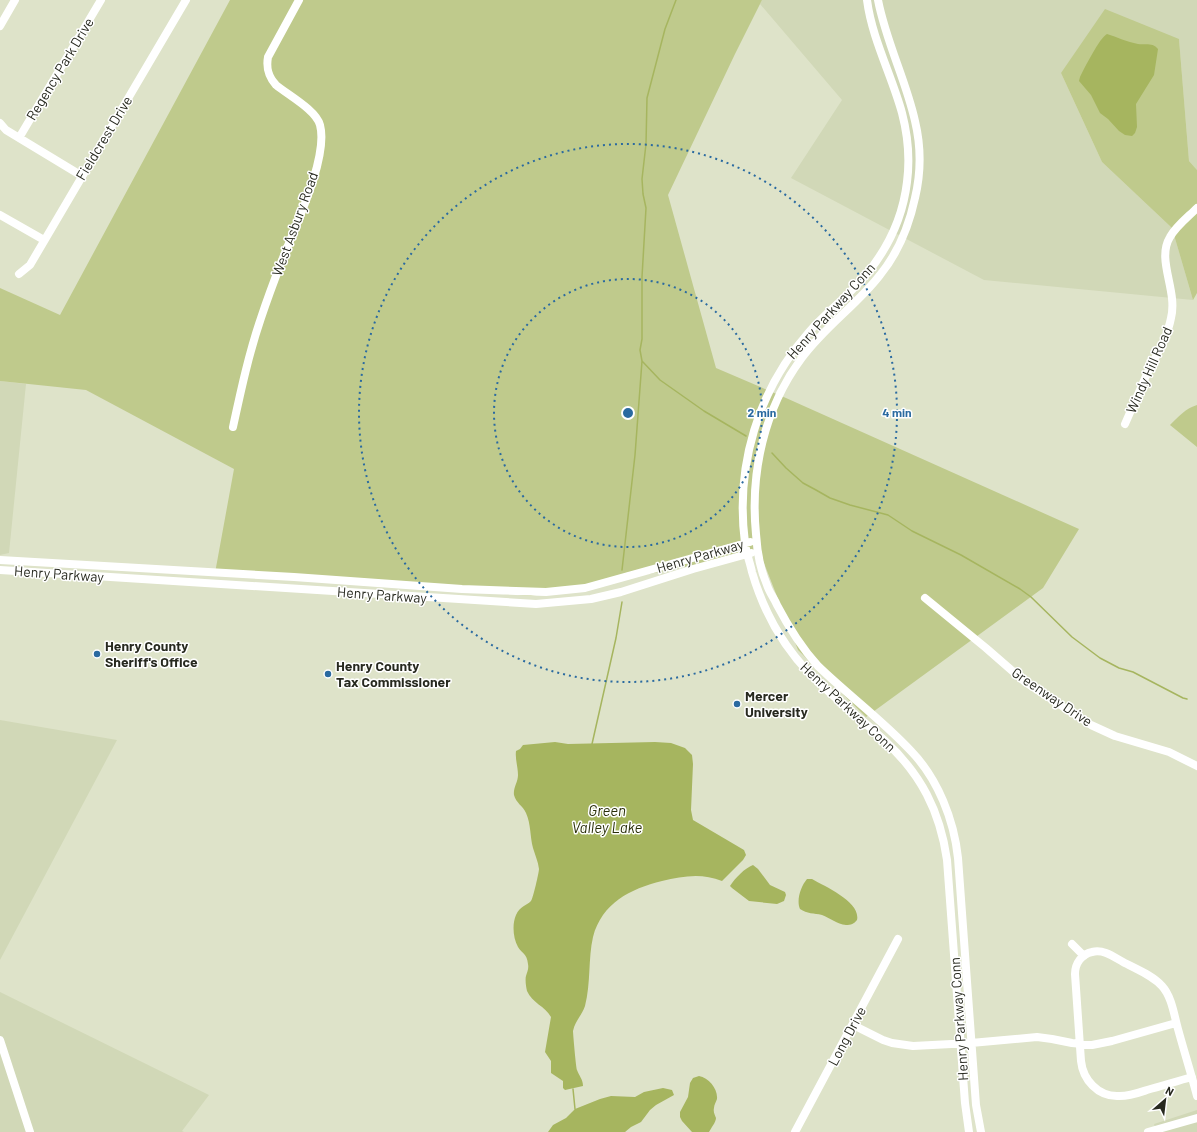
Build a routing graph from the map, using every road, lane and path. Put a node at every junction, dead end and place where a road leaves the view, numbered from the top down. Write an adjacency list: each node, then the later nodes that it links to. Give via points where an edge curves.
1 (15, 0): 7 (street)
2 (101, 0): 9 (street, Regency Park Drive)
3 (186, 0): 10 (street, Fieldcrest Drive)
4 (299, 0): 16 (street, West Asbury Road, via 268,57 266,66 270,79 276,85 315,114 320,125 321,141 307,200 281,263 246,365)
5 (867, 0): 18 (street, Henry Parkway Conn, via 907,136 909,161 903,204 879,259 795,348 766,396 746,460 743,482)
6 (878, 0): 17 (street, Henry Parkway Conn, via 915,120 919,141 916,197 905,232 888,264 870,287 812,344 800,360 772,411 760,451 754,491)
7 (0, 26)
8 (0, 123): 9 (street)
9 (19, 138): 10 (street)
10 (82, 176): 13 (street, Fieldcrest Drive)
11 (1197, 208): 15 (street, Windy Hill Road, via 1173,233 1166,246 1165,262 1173,296 1172,317)
12 (0, 215): 13 (street)
13 (44, 240): 14 (street, Fieldcrest Drive, via 30,265)
14 (19, 274)
15 (1125, 424)
16 (233, 426)
17 (756, 541): 18 (street, Henry Parkway); 19 (street, Henry Parkway Conn)
18 (745, 542): 20 (street, Henry Parkway Conn); 21 (street, Henry Parkway, via 585,588 546,592)
19 (758, 552): 20 (street, Henry Parkway); 31 (street, Henry Parkway Conn, via 766,585 790,631 804,651 912,751 930,776 946,808 956,839)
20 (747, 554): 22 (street, Henry Parkway, via 621,592 591,599 536,604); 32 (street, Henry Parkway Conn, via 763,604 794,656 811,675 902,758 934,807 942,829 947,860)
21 (0, 560)
22 (0, 570)
23 (925, 598): 24 (street, Greenway Drive, via 1025,682 1091,725 1115,736 1169,752)
24 (1197, 766)
25 (898, 939): 29 (street, Long Drive)
26 (1072, 944): 27 (street)
27 (1084, 956): 28 (street, via 1093,952 1104,952 1157,981 1167,994); 33 (street, via 1078,962 1074,974)
28 (1176, 1023): 33 (street, via 1106,1043); 34 (street)
29 (853, 1025): 32 (street, via 883,1040 904,1046); 38 (street, Long Drive)
30 (0, 1040): 37 (street)
31 (971, 1043): 32 (street); 33 (street, via 1037,1037); 40 (street, Henry Parkway Conn)
32 (960, 1044): 39 (street, Henry Parkway Conn)
33 (1080, 1044): 34 (street, via 1081,1064 1086,1077 1097,1089 1108,1095 1126,1096)
34 (1192, 1077): 35 (street)
35 (1197, 1096)
36 (1197, 1118): 41 (street)
37 (30, 1132)
38 (795, 1132)
39 (969, 1132)
40 (980, 1132)
41 (1148, 1132)

